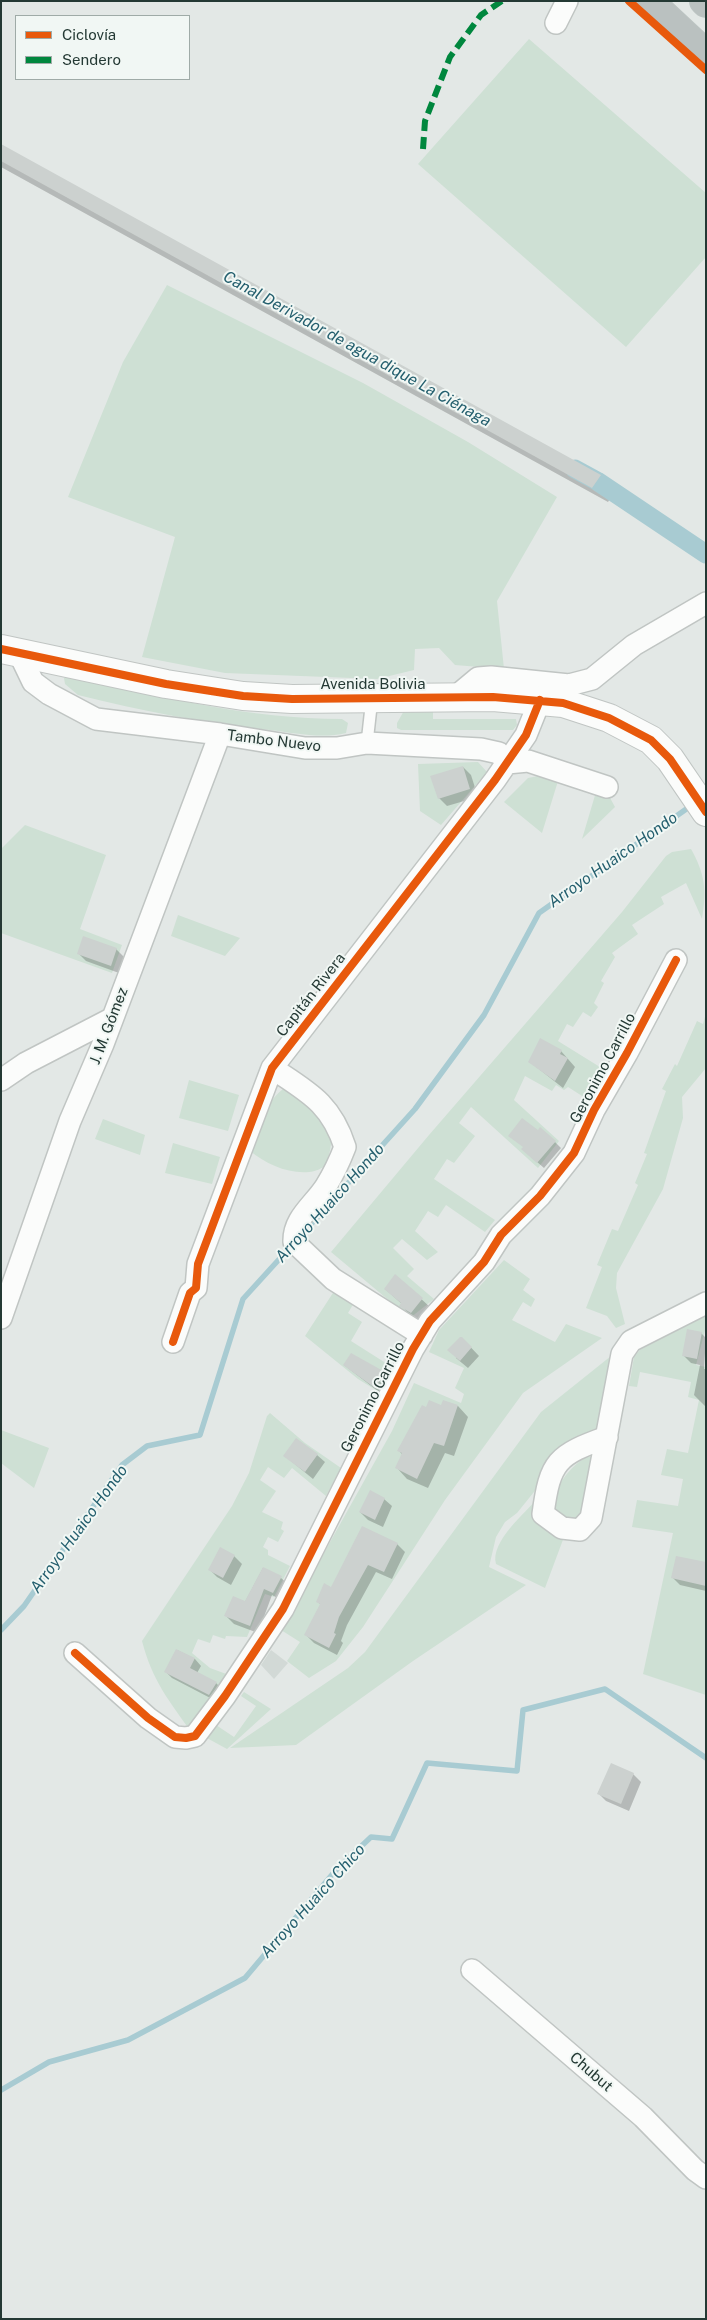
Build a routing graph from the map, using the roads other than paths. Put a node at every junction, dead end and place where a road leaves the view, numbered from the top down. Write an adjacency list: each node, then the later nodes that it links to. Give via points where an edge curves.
1 (567, 1): 3 (street)
2 (649, 1): 4 (highway)
3 (556, 23)
4 (706, 54)
5 (706, 603): 8 (street, via 634,645 592,679 569,685 478,678)
6 (11, 652): 7 (street, Avenida Bolivia, via 196,690 292,699); 10 (street, Tambo Nuevo, via 33,682 96,719)
7 (372, 698): 8 (street, Avenida Bolivia); 11 (lane)
8 (454, 698): 9 (street, Avenida Bolivia)
9 (540, 700): 12 (street, Capitán Rivera, via 526,735); 14 (street, Avenida Bolivia, via 583,708 651,740 670,758)
10 (220, 734): 11 (street, Tambo Nuevo, via 306,748); 16 (street, J. M. Gómez)
11 (368, 743): 12 (street, Tambo Nuevo, via 481,749 499,754)
12 (507, 763): 13 (street, via 528,761); 17 (street, Capitán Rivera)
13 (606, 787)
14 (706, 812)
15 (676, 960): 21 (street, Geronimo Carrillo, via 574,1153 540,1196 501,1235 484,1262 430,1321)
16 (111, 1019): 18 (street, via 26,1063); 20 (street, J. M. Gómez, via 70,1121)
17 (272, 1068): 21 (street, via 319,1100 339,1128 346,1147 326,1187 300,1218 294,1242 333,1278); 22 (street, Capitán Rivera, via 198,1264 196,1288 190,1293)
18 (1, 1080)
19 (706, 1303): 23 (street, via 631,1341 622,1354)
20 (1, 1318)
21 (422, 1335): 24 (street, Geronimo Carrillo, via 352,1467 283,1609 226,1696 195,1736 175,1737 148,1718)
22 (172, 1342)
23 (606, 1437): 23 (street, via 591,1518 580,1530 562,1528 544,1514 547,1485 556,1465 571,1450)
24 (75, 1653)
25 (472, 1970): 26 (street, Chubut, via 643,2117)
26 (706, 2178)

